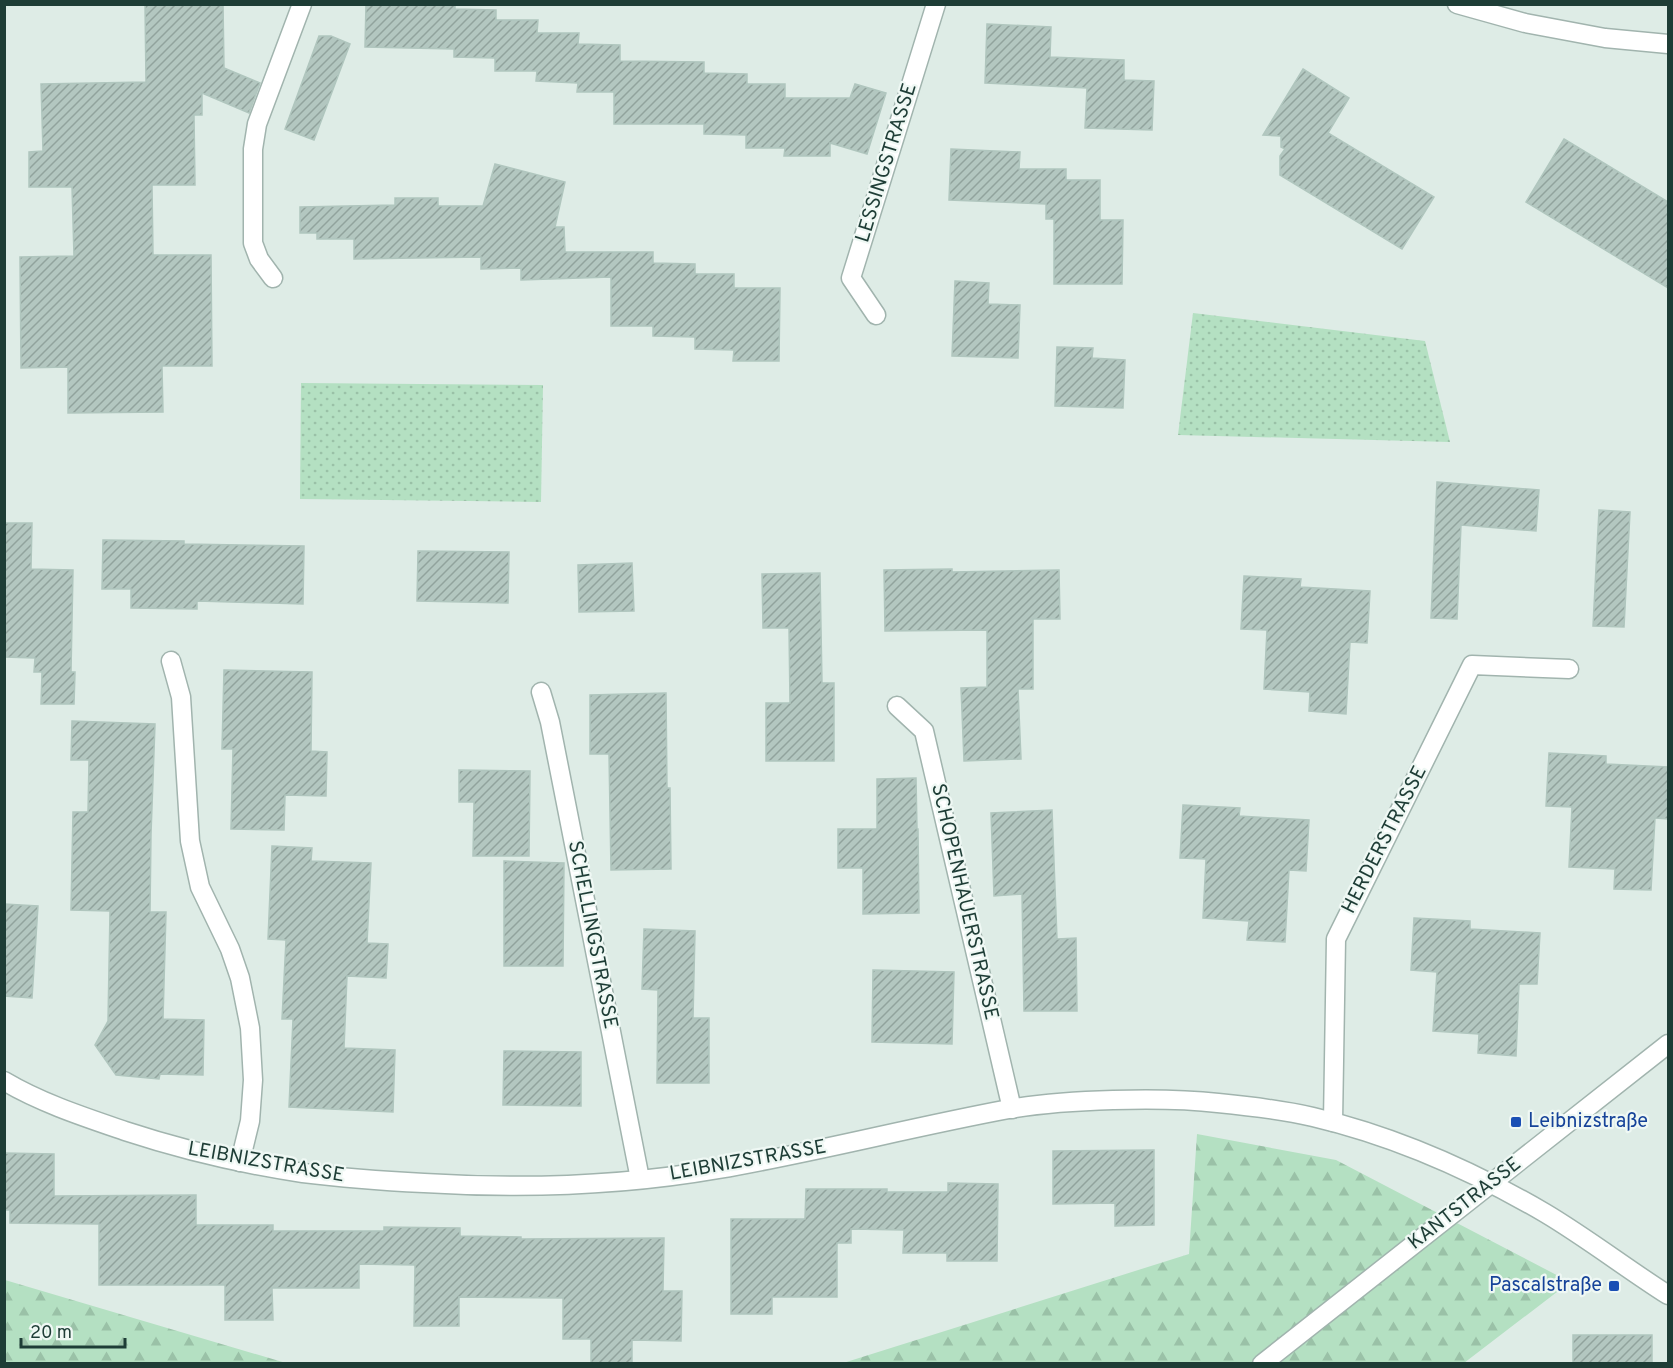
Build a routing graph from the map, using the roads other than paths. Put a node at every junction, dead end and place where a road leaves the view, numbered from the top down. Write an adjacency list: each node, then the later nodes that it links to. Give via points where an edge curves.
1 (302, 4): 5 (street, via 257,123 253,149 254,243 259,259)
2 (936, 4): 6 (street, LESSINGSTRASSE, via 851,278)
3 (1457, 4): 4 (street, via 1525,23 1605,38)
4 (1668, 44)
5 (273, 278)
6 (876, 315)
7 (171, 661): 15 (street, via 181,697 190,841 200,887 240,978 250,1028 250,1121)
8 (1569, 669): 14 (street, HERDERSTRASSE, via 1472,665 1336,939)
9 (542, 692): 16 (street, SCHELLINGSTRASSE)
10 (897, 706): 13 (street, SCHOPENHAUERSTRASSE, via 924,731)
11 (1668, 1044): 17 (street, KANTSTRASSE)
12 (4, 1081): 15 (street, LEIBNIZSTRASSE, via 82,1117)
13 (1012, 1108): 14 (street, LEIBNIZSTRASSE, via 1133,1100 1214,1102); 16 (street, LEIBNIZSTRASSE, via 728,1167)
14 (1333, 1122): 17 (street, LEIBNIZSTRASSE, via 1406,1145)
15 (240, 1162): 16 (street, LEIBNIZSTRASSE, via 304,1173 457,1185 542,1186)
16 (640, 1179)
17 (1491, 1183): 18 (street, LEIBNIZSTRASSE, via 1549,1216); 19 (street, KANTSTRASSE)
18 (1668, 1295)
19 (1262, 1364)

